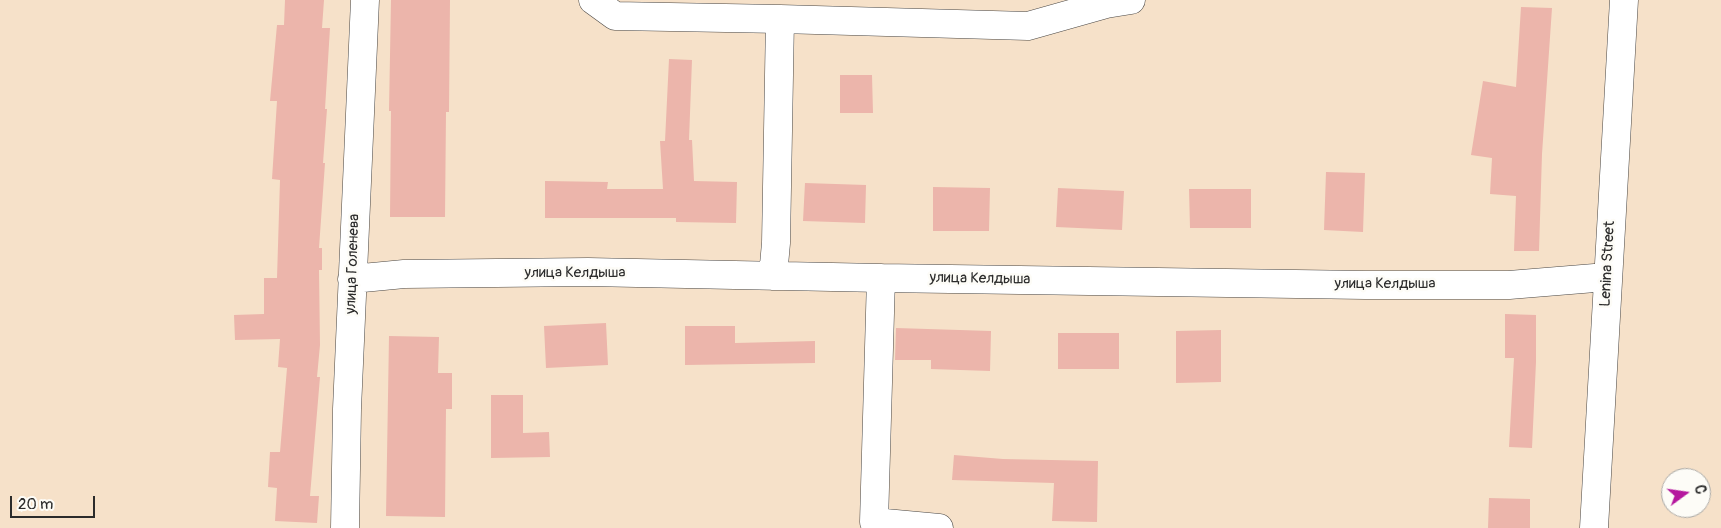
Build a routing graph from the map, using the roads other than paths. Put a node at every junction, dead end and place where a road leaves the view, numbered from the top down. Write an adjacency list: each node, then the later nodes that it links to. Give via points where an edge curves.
1 (365, 0): 10 (street, улица Голенева)
2 (593, 0): 6 (street, via 615,16)
3 (804, 0): 6 (street)
4 (1131, 0): 6 (street, via 1028,26)
5 (1624, 0): 8 (street, Lenina Street)
6 (780, 19): 7 (street)
7 (774, 276): 9 (street, улица Келдыша); 10 (street, улица Келдыша, via 588,272 404,274)
8 (1607, 277): 9 (street, улица Келдыша, via 1509,285); 13 (street, Lenina Street)
9 (882, 278): 12 (street, via 874,522)
10 (352, 279): 11 (street, улица Голенева)
11 (345, 528)
12 (939, 528)
13 (1594, 528)

